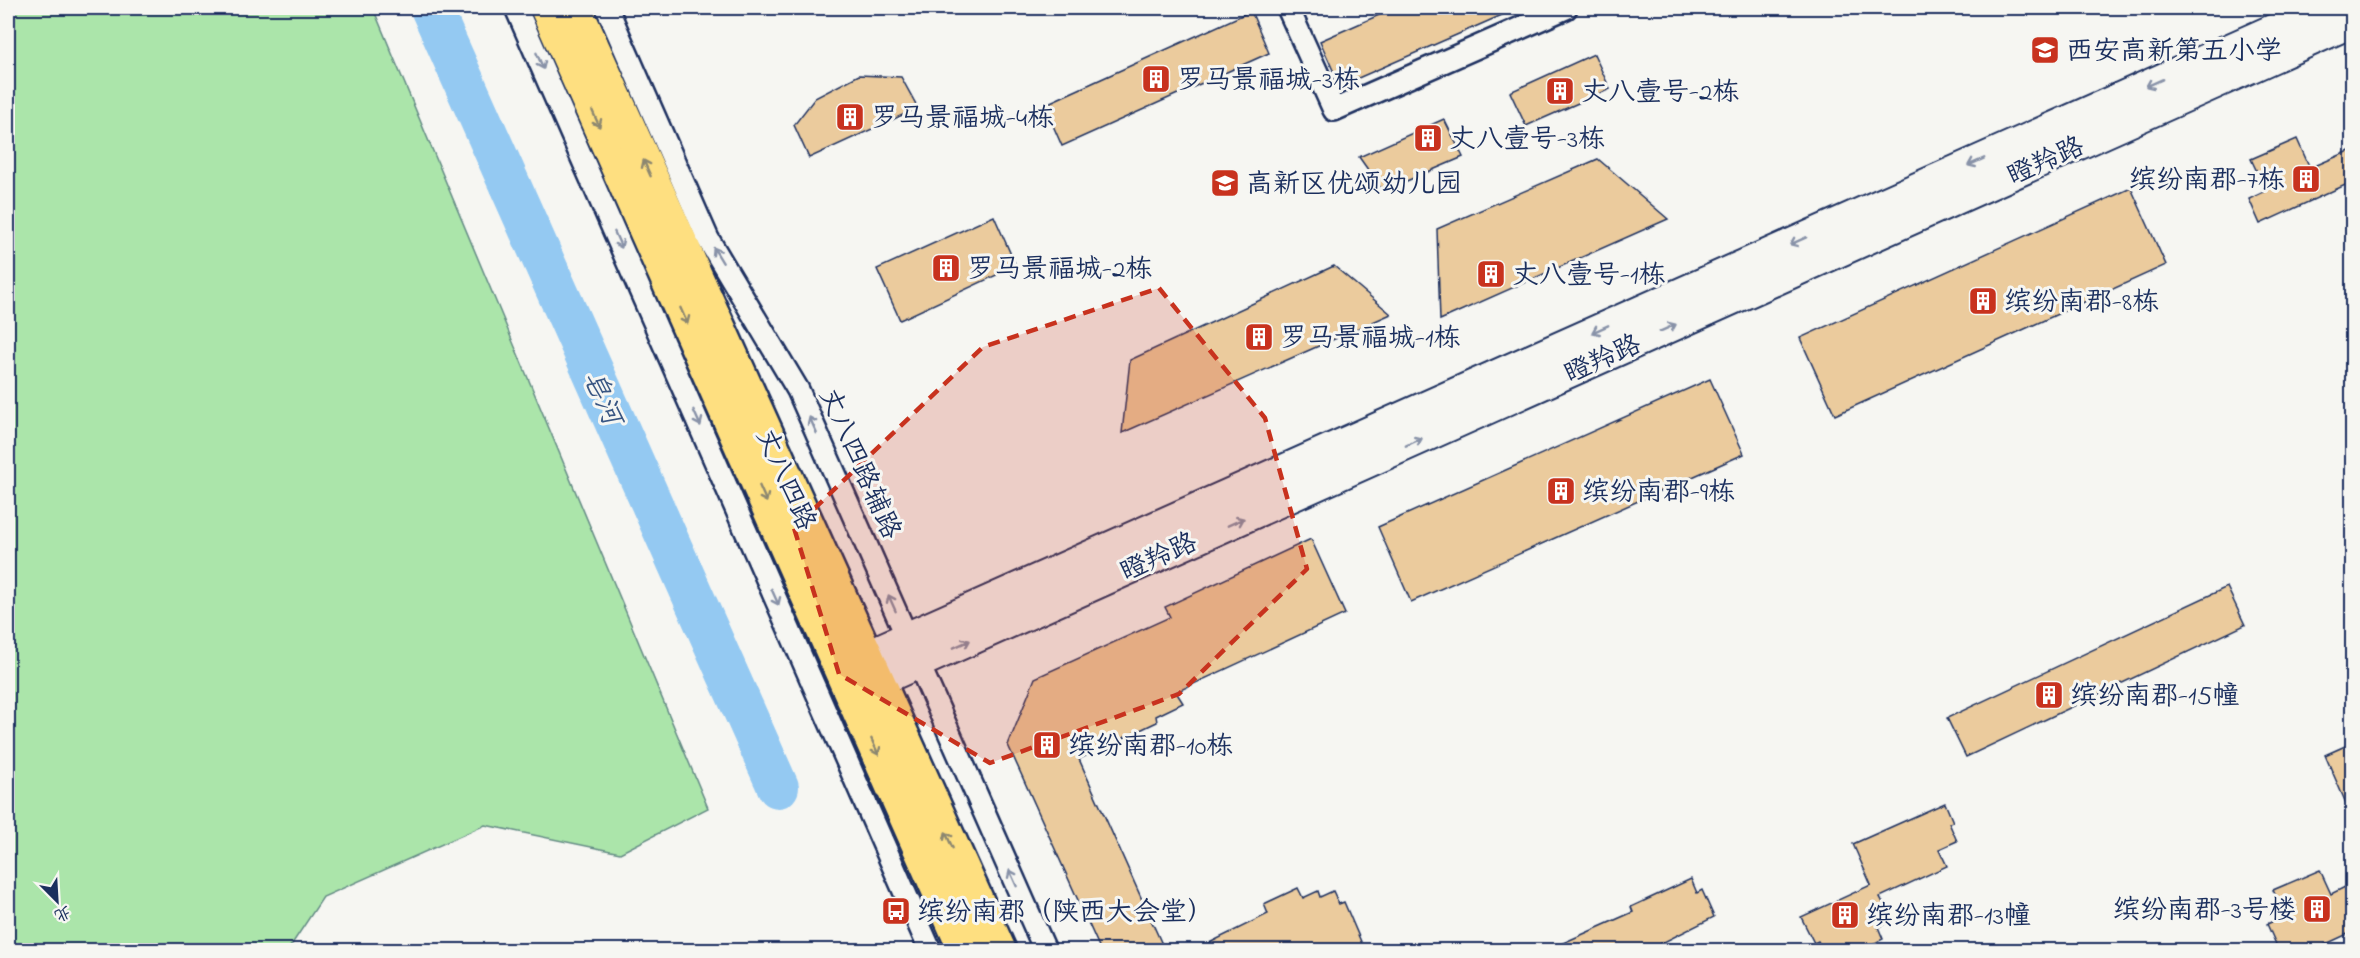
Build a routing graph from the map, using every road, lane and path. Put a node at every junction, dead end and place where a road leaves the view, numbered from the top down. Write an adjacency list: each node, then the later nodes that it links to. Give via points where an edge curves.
1 (516, 8): 11 (street, one-way to 11)
2 (547, 8): 10 (main road, 丈八四路, one-way to 10)
3 (575, 8): 10 (main road, 丈八四路, one-way to 3)
4 (607, 8): 9 (street, 丈八四路辅路, one-way to 4, via 798,390 708,239)
5 (1288, 8): 6 (street, via 1334,110)
6 (1566, 8)
7 (2322, 8): 9 (street, 瞪羚路, one-way to 9)
8 (2352, 22): 9 (street, 瞪羚路, one-way to 8)
9 (913, 650): 10 (street, 瞪羚路); 14 (street, 丈八四路辅路, one-way to 9)
10 (858, 675): 12 (main road, 丈八四路, one-way to 12); 13 (main road, 丈八四路, one-way to 10)
11 (930, 951)
12 (965, 951)
13 (999, 951)
14 (1045, 951)

